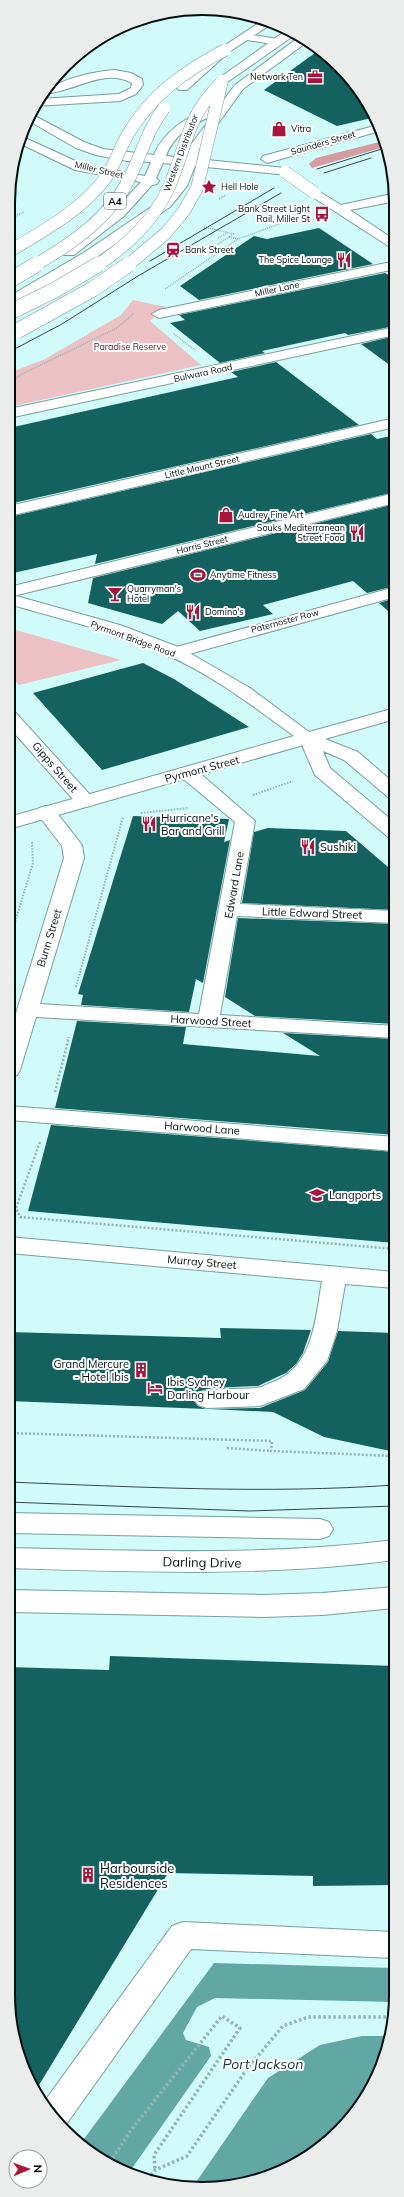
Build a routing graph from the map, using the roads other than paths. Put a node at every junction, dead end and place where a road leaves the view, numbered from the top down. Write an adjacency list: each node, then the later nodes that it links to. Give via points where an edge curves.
1 (263, 25): 3 (main road, A4)
2 (287, 35): 4 (main road, Western Distributor)
3 (245, 37): 4 (main road); 6 (main road, A4)
4 (278, 42): 7 (main road, Western Distributor)
5 (299, 42): 10 (main road, via 238,87)
6 (225, 50): 25 (main road, bridge, via 196,65 167,85 145,109 128,134 104,179 85,199); 27 (main road, A4, bridge, via 162,109 148,131 125,188 109,208 88,229 60,250)
7 (222, 82): 30 (main road, Western Distributor, bridge, via 195,114 168,189 155,212 133,237 96,266 45,296); 32 (main road, bridge, via 197,188 178,218 156,244 124,267 83,295)
8 (53, 89): 9 (main road, via 100,74 120,74 138,81 133,92 120,96)
9 (44, 102)
10 (227, 103): 15 (main road, via 180,127); 16 (main road)
11 (34, 119): 15 (main road, via 80,145 100,152)
12 (30, 128): 19 (main road)
13 (375, 129): 17 (main road, Saunders Street)
14 (25, 142): 19 (main road, Miller Street, via 72,164)
15 (161, 154): 16 (main road); 20 (main road)
16 (192, 156): 17 (main road, via 236,154); 18 (main road); 21 (main road)
17 (267, 159): 18 (main road)
18 (285, 172): 23 (main road, bridge)
19 (123, 176): 20 (main road, Miller Street)
20 (148, 180): 21 (main road, Miller Street); 28 (main road, via 115,217 54,264)
21 (181, 186): 29 (main road, via 165,204 90,255)
22 (389, 198): 23 (main road)
23 (338, 209): 24 (main road)
24 (389, 242)
25 (15, 248)
26 (389, 266): 31 (main road, Miller Lane)
27 (15, 277)
28 (15, 284)
29 (15, 299)
30 (15, 310)
31 (159, 314)
32 (15, 332)
33 (389, 333): 34 (main road, Bulwara Road)
34 (15, 413)
35 (389, 423): 37 (main road, Little Mount Street)
36 (389, 499): 38 (main road, Harris Street)
37 (15, 509)
38 (15, 591)
39 (389, 594): 41 (main road, Paternoster Row)
40 (15, 601): 41 (main road, Pyrmont Bridge Road, via 130,635)
41 (175, 652): 44 (main road, Pyrmont Bridge Road, via 230,684)
42 (389, 715): 44 (main road, Pyrmont Street)
43 (15, 723): 47 (main road, Gipps Street)
44 (308, 738): 45 (main road, Pyrmont Street); 46 (main road, Pyrmont Bridge Road, via 352,756); 50 (main road, via 322,771)
45 (188, 773): 47 (main road, Pyrmont Street); 51 (main road, Edward Lane, via 245,821)
46 (389, 788)
47 (85, 801): 48 (main road, Pyrmont Street)
48 (46, 812): 49 (main road, Pyrmont Street); 53 (main road, Bunn Street, via 72,845 74,858)
49 (15, 821)
50 (389, 828)
51 (230, 910): 52 (main road, Little Edward Street); 54 (main road, Edward Lane)
52 (389, 917)
53 (26, 1010): 54 (main road, Harwood Street); 56 (main road, Bunn Street)
54 (208, 1021): 55 (main road, Harwood Street)
55 (389, 1032)
56 (15, 1049)
57 (15, 1113): 58 (main road, Harwood Lane)
58 (389, 1144)
59 (15, 1246): 60 (main road, Murray Street)
60 (335, 1274): 61 (main road, Murray Street); 62 (main road, via 325,1331 314,1361 295,1383 260,1397)
61 (389, 1279)
62 (207, 1400)
63 (15, 1523): 64 (main road)
64 (320, 1529)
65 (389, 1551): 66 (main road, Darling Drive, via 358,1556 259,1563)
66 (15, 1558)
67 (389, 1598): 68 (main road, via 263,1606)
68 (15, 1601)
69 (389, 1945): 70 (main road, via 183,1935)
70 (57, 2112)

